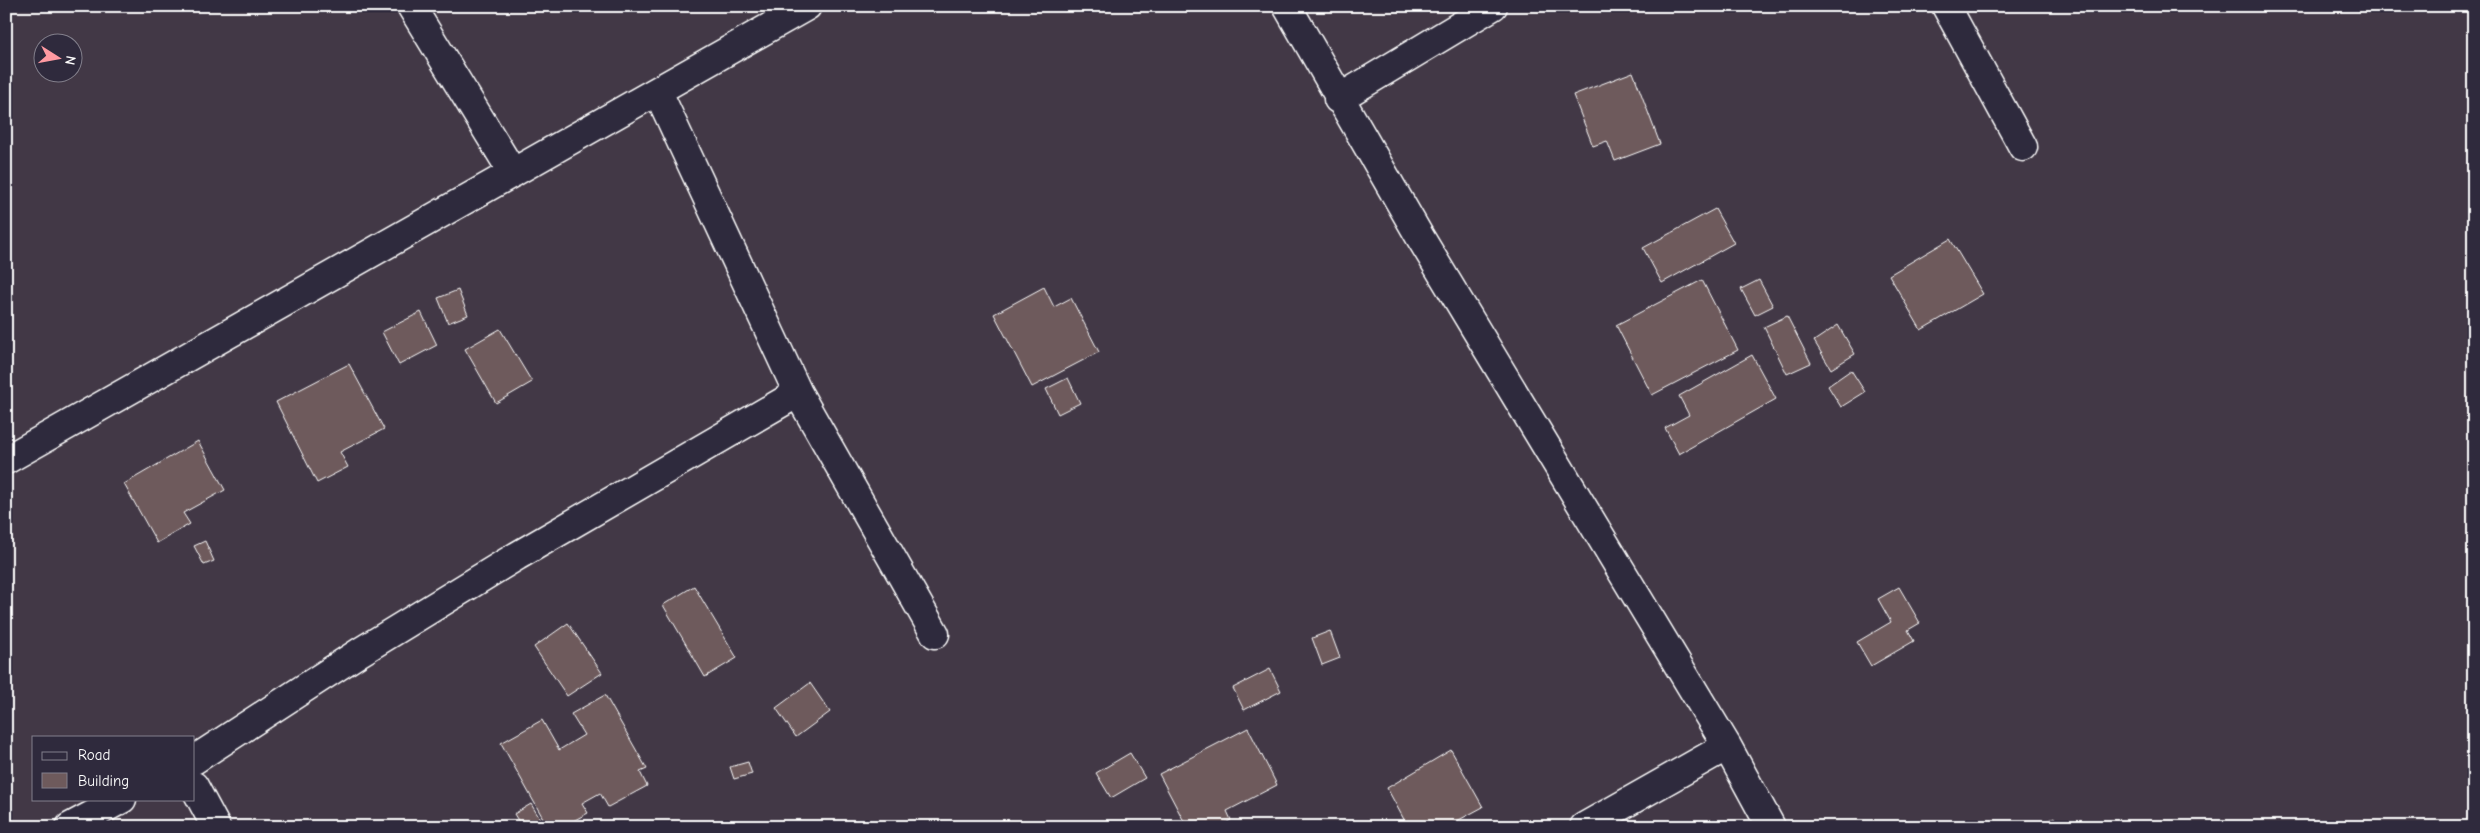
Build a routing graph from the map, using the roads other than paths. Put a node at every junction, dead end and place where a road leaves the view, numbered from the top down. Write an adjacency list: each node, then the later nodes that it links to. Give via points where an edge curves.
1 (411, 6): 9 (street)
2 (807, 6): 6 (street)
3 (1287, 6): 7 (street)
4 (1493, 6): 7 (street)
5 (1946, 6): 8 (street)
6 (658, 92): 9 (street); 10 (street)
7 (1338, 99): 13 (street)
8 (2024, 147)
9 (512, 173): 11 (street)
10 (798, 393): 12 (street); 14 (street, via 517,556 360,652)
11 (6, 460)
12 (935, 634)
13 (1727, 746): 19 (street); 20 (street)
14 (195, 759)
15 (195, 788): 18 (street)
16 (120, 800): 17 (street)
17 (70, 827)
18 (216, 827)
19 (1584, 827)
20 (1772, 827)

